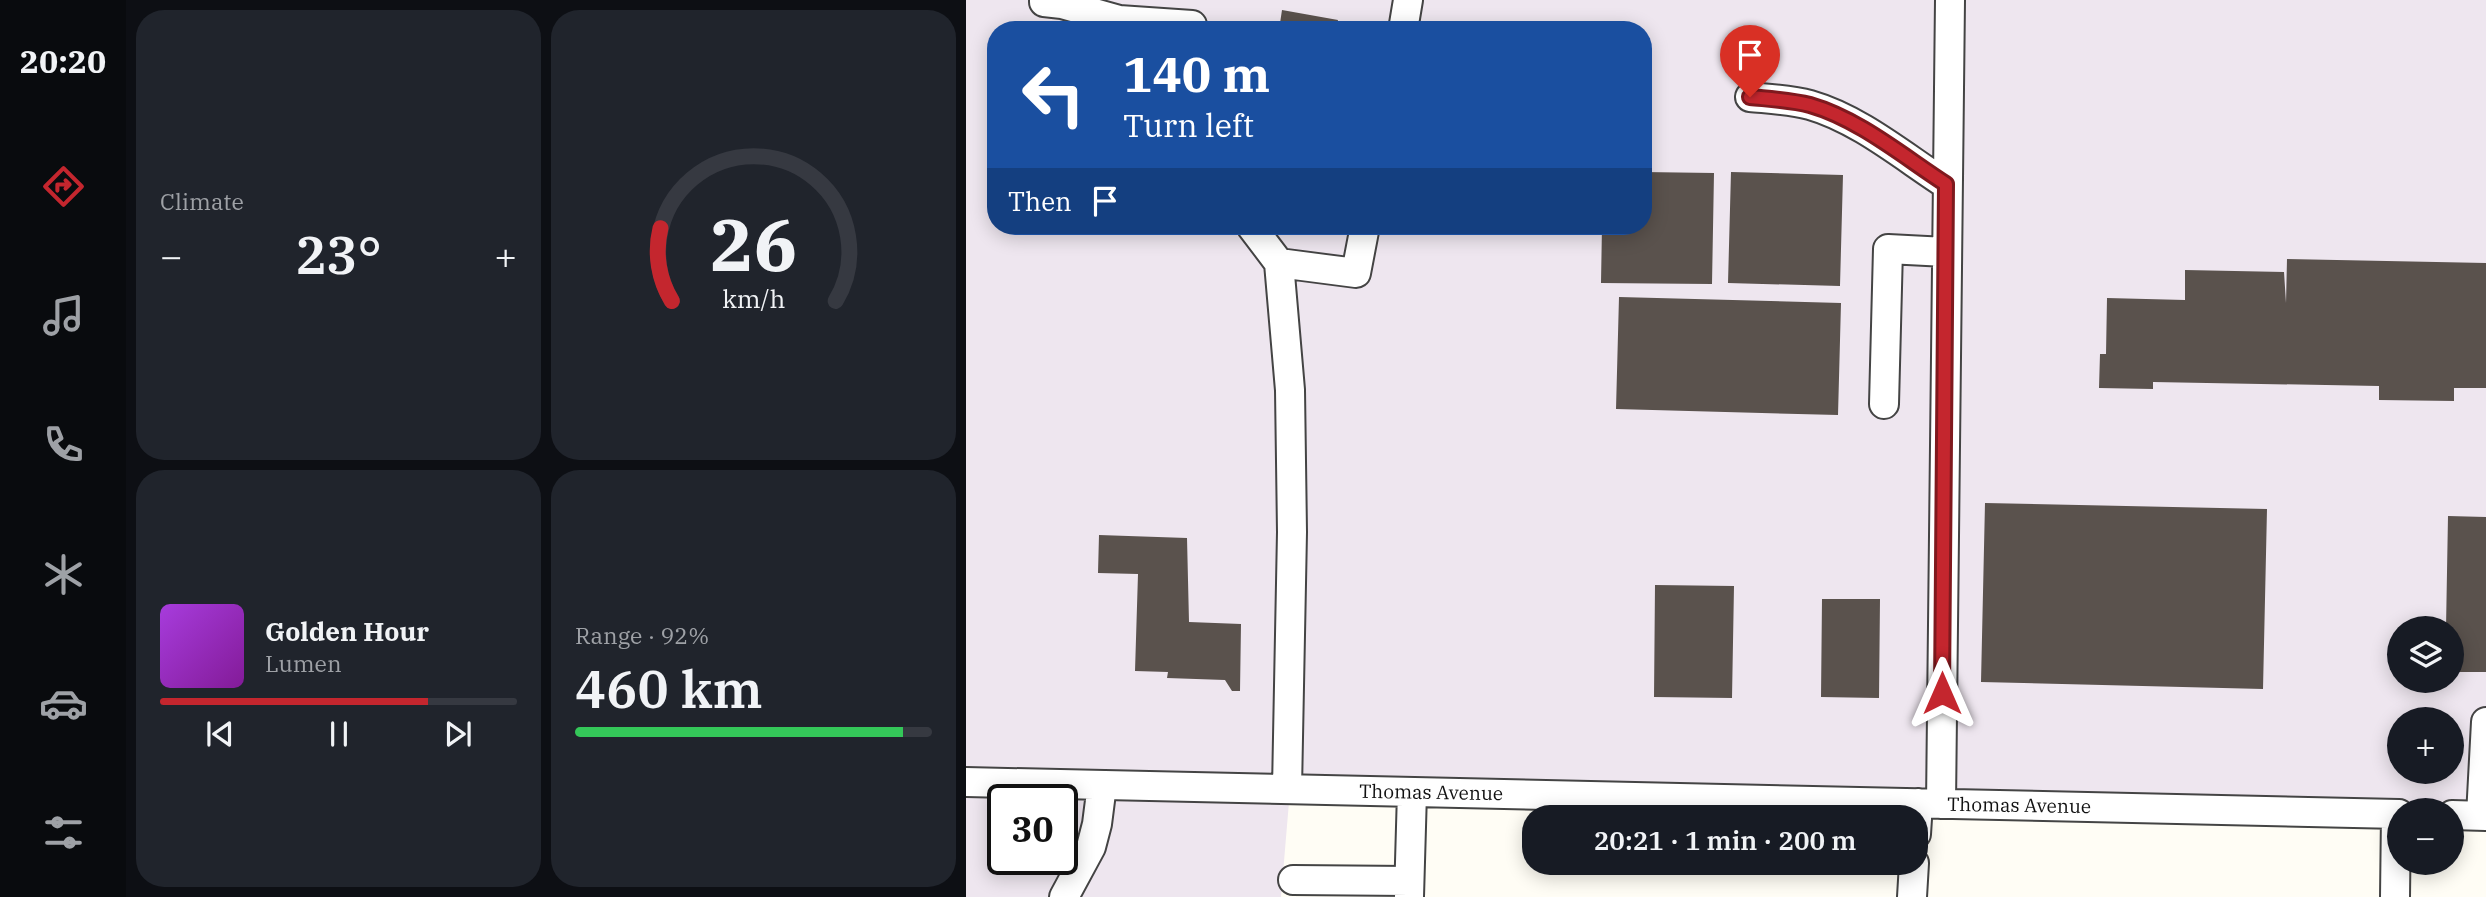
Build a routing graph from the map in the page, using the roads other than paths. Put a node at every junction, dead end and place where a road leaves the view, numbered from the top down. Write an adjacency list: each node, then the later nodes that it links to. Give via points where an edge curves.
1 (1408, 0): 5 (street)
2 (1950, 0): 7 (street)
3 (1040, 1): 4 (street, via 1119,20)
4 (1192, 18)
5 (1404, 21)
6 (1750, 97): 7 (street, via 1810,105 1830,113)
7 (1946, 184): 10 (street)
8 (1258, 235): 11 (street)
9 (1363, 235): 11 (street, via 1356,273)
10 (1946, 252): 12 (street, via 1888,249); 18 (street)
11 (1279, 263): 16 (street, via 1290,390)
12 (1884, 404)
13 (2486, 722): 22 (street)
14 (966, 782): 15 (street, Thomas Avenue)
15 (1102, 785): 16 (street, Thomas Avenue); 27 (street, via 1091,847)
16 (1287, 789): 17 (street, Thomas Avenue)
17 (1412, 792): 18 (street, Thomas Avenue); 26 (street)
18 (1930, 803): 19 (street); 20 (street, Thomas Avenue)
19 (1928, 807)
20 (2387, 814)
21 (2464, 815): 22 (street)
22 (2483, 816)
23 (1913, 875): 28 (street)
24 (2396, 875): 29 (street)
25 (1293, 880): 26 (street)
26 (1409, 889)
27 (1064, 897)
28 (1912, 897)
29 (2395, 897)

